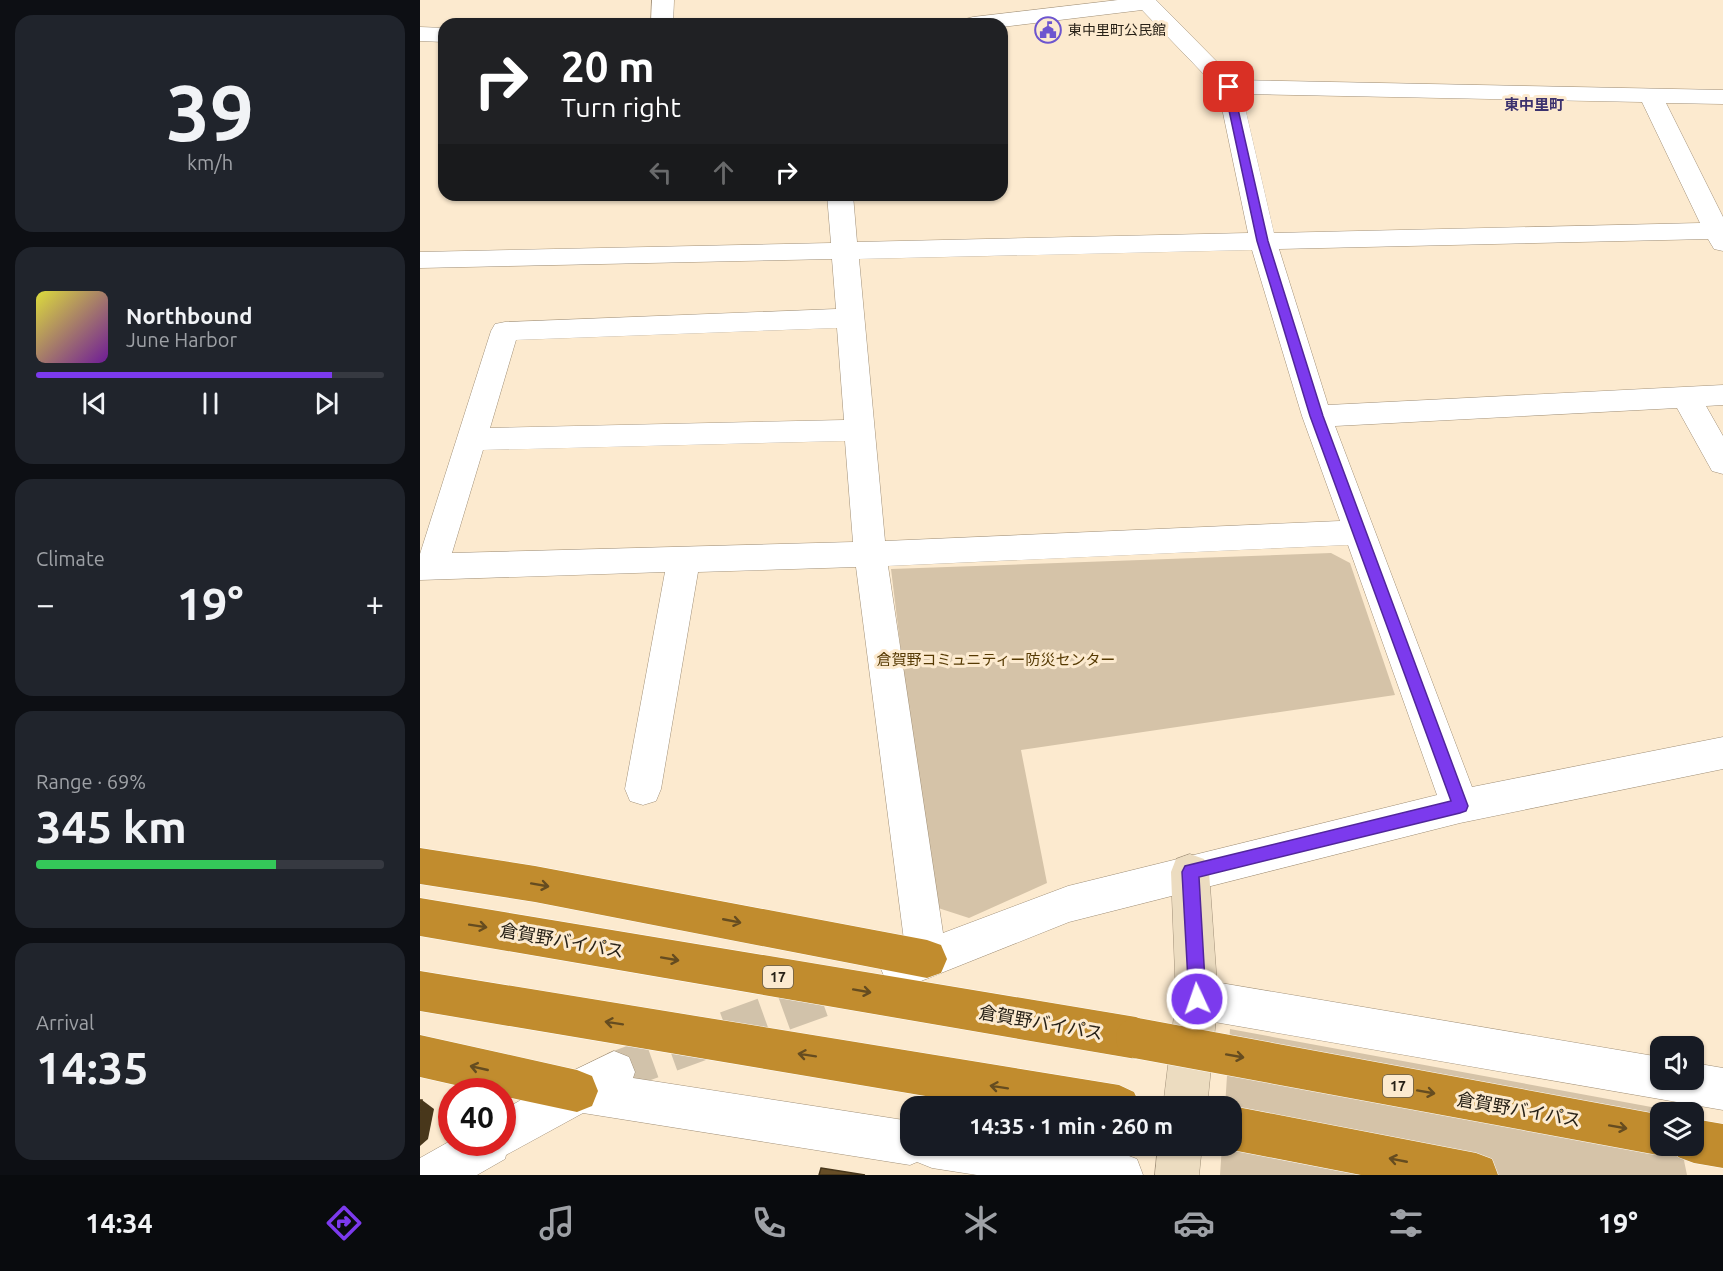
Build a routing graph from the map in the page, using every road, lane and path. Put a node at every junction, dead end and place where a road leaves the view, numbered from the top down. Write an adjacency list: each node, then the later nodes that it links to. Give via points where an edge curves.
1 (663, 0): 3 (street)
2 (1145, 1): 4 (street); 7 (street)
3 (662, 18)
4 (1008, 19)
5 (420, 34): 6 (street)
6 (438, 34)
7 (1229, 87): 8 (street); 12 (street)
8 (1651, 96): 9 (street); 11 (street)
9 (1723, 97)
10 (840, 201): 13 (street)
11 (1721, 235): 12 (street)
12 (1263, 241): 13 (street); 18 (street)
13 (844, 250): 14 (street); 15 (street)
14 (420, 260)
15 (850, 318): 19 (street); 20 (street, via 505,331)
16 (1723, 396): 17 (street)
17 (1687, 399): 18 (street); 21 (street)
18 (1317, 416): 22 (street)
19 (860, 430): 20 (street); 23 (street)
20 (471, 439): 25 (street)
21 (1723, 463)
22 (1360, 532): 23 (street); 28 (street)
23 (870, 554): 24 (street); 32 (street)
24 (684, 559): 25 (street); 27 (street)
25 (426, 567)
26 (1723, 753): 28 (street)
27 (644, 789)
28 (1460, 806): 30 (street)
29 (420, 866): 32 (highway, one-way to 32, via 535,884)
30 (1190, 872): 32 (street, via 1068,904); 34 (street)
31 (420, 917): 45 (highway, 倉賀野バイパス / 17, one-way to 45, bridge, via 1136,1038)
32 (911, 965)
33 (420, 991): 41 (highway, one-way to 33)
34 (1197, 999): 37 (street); 42 (street)
35 (420, 1056): 40 (highway, one-way to 35)
36 (614, 1072): 40 (street)
37 (1650, 1076)
38 (1704, 1086): 39 (street)
39 (1723, 1089)
40 (577, 1091): 43 (street); 46 (street)
41 (1053, 1096)
42 (1186, 1096)
43 (516, 1127)
44 (1242, 1130): 55 (highway, one-way to 44)
45 (1650, 1133)
46 (900, 1141)
47 (1704, 1143): 48 (highway)
48 (1723, 1146)
49 (467, 1156): 52 (street)
50 (997, 1156): 53 (street)
51 (1179, 1156): 54 (street)
52 (434, 1175)
53 (1121, 1175)
54 (1177, 1175)
55 (1476, 1175)

